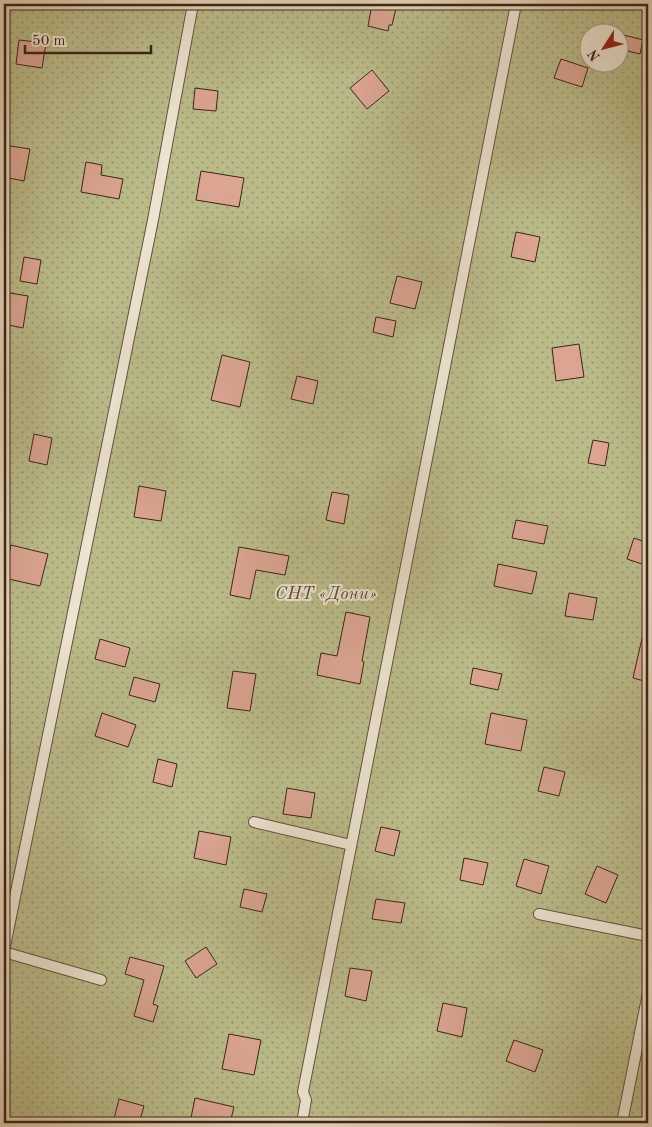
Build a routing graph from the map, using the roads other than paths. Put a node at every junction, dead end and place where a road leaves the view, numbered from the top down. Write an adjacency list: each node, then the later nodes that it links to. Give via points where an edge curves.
1 (193, 4): 7 (lane, via 153,220)
2 (516, 4): 4 (lane)
3 (254, 822): 4 (lane)
4 (351, 845): 10 (lane, via 303,1092 306,1100)
5 (539, 914): 6 (lane)
6 (648, 936)
7 (4, 951): 8 (lane)
8 (101, 980)
9 (648, 992): 11 (lane)
10 (302, 1123)
11 (622, 1123)

